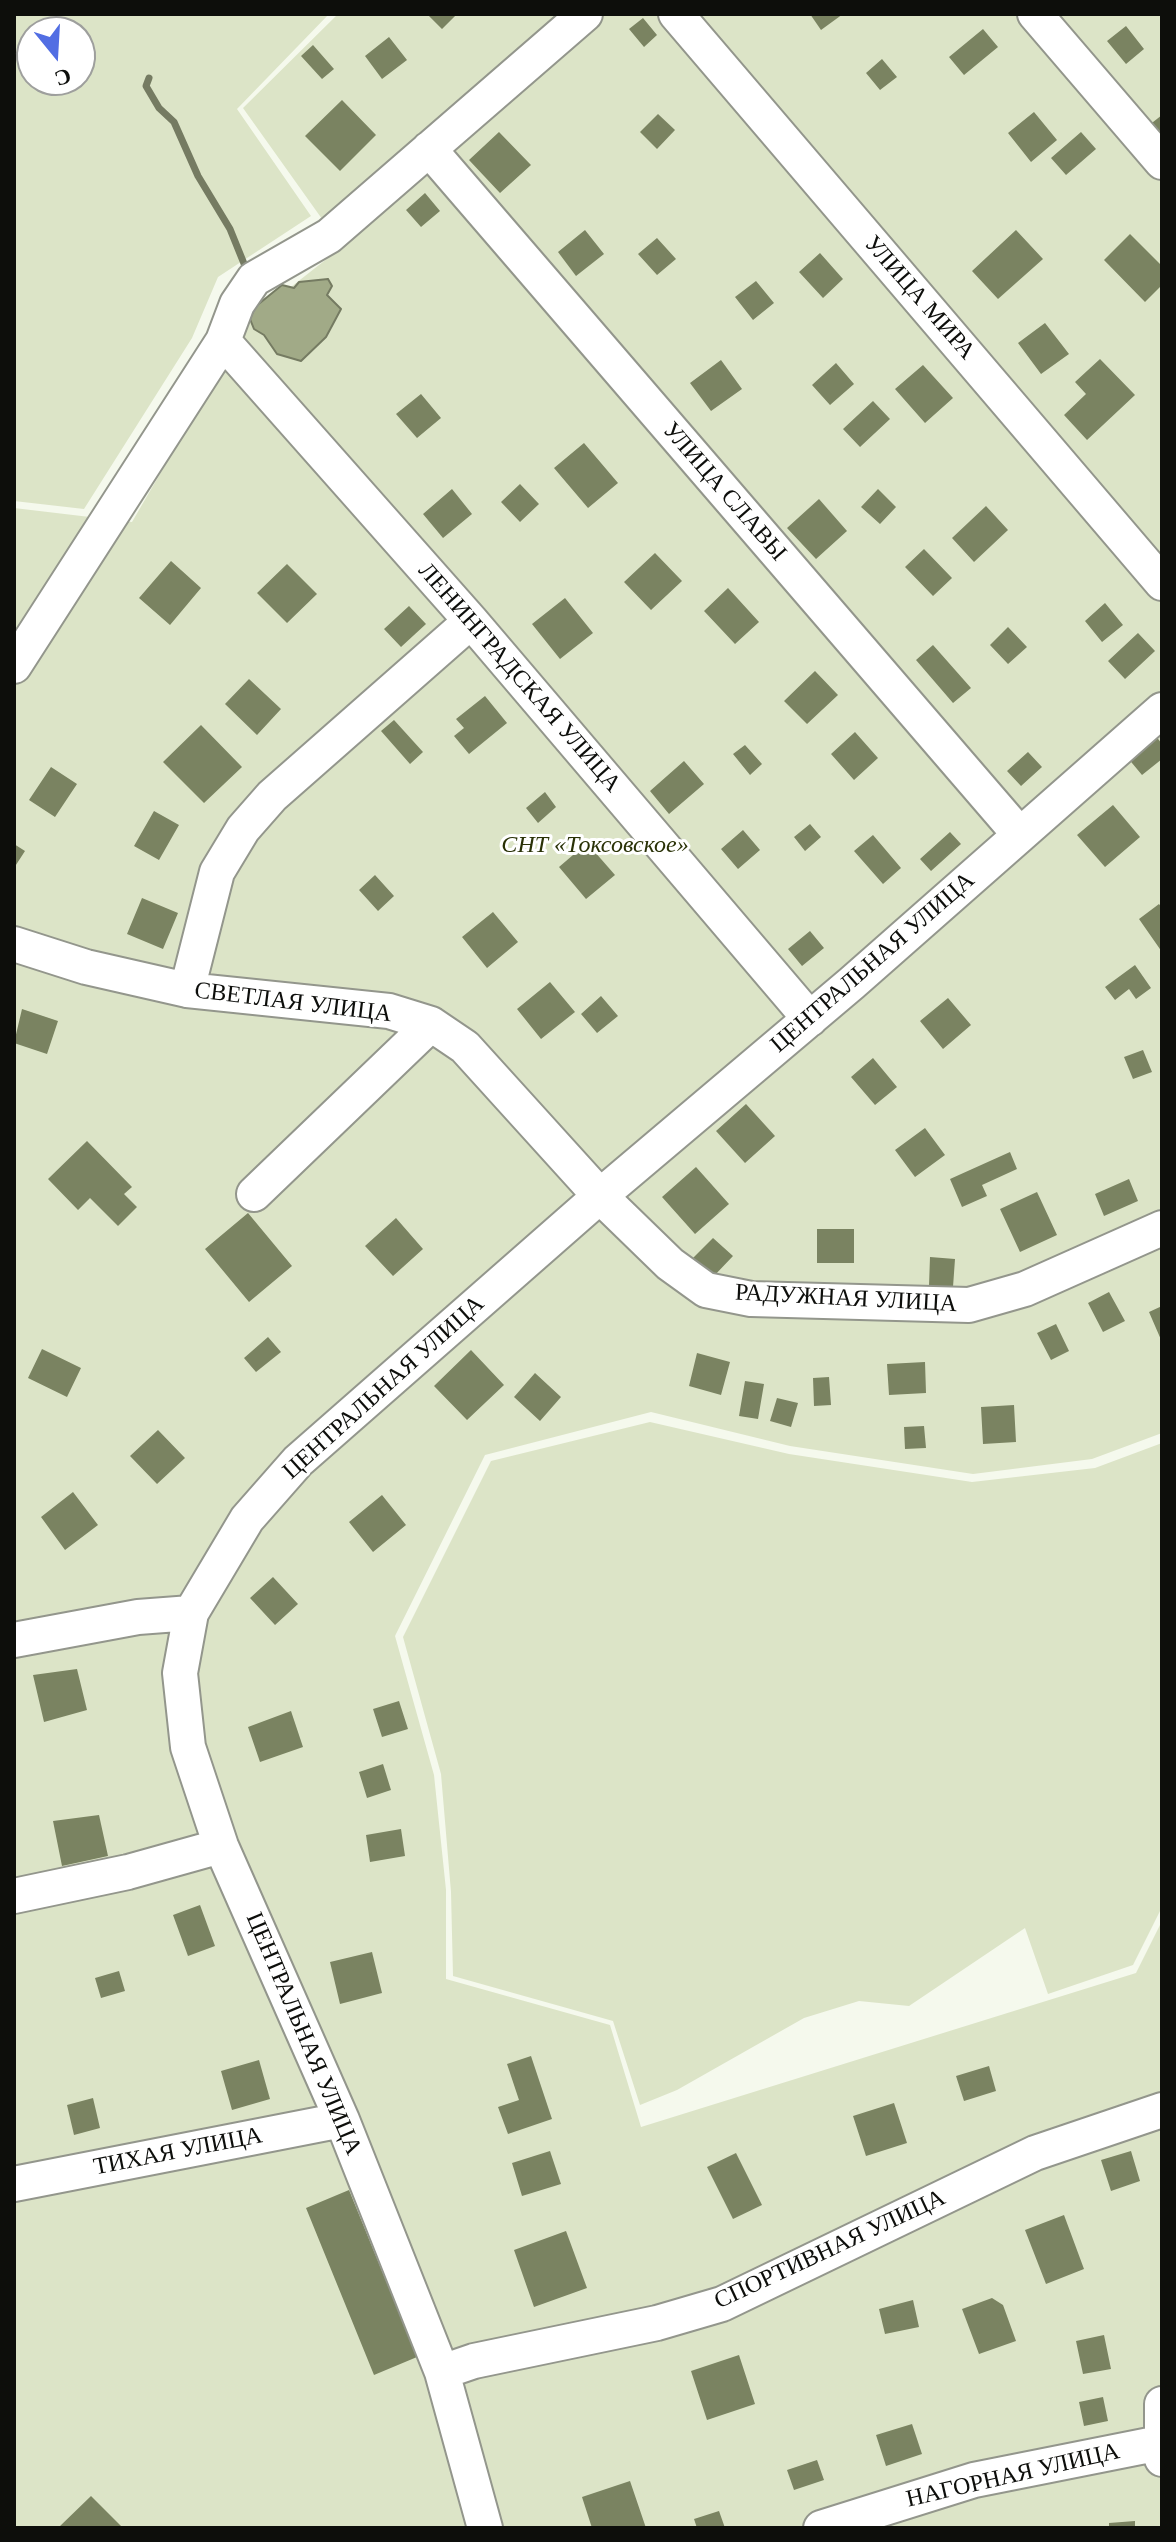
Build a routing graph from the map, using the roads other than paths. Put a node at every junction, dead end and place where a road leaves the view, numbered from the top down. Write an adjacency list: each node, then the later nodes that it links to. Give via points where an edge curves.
1 (585, 14): 4 (street)
2 (676, 14): 7 (street, УЛИЦА МИРА)
3 (1035, 14): 5 (street)
4 (429, 149): 6 (street, via 329,236 254,279 237,304); 11 (street, УЛИЦА СЛАВЫ)
5 (1162, 162)
6 (223, 341): 8 (street, ЛЕНИНГРАДСКАЯ УЛИЦА); 9 (street)
7 (1162, 583)
8 (471, 621): 13 (street, via 272,796 243,829 217,872); 14 (street, ЛЕНИНГРАДСКАЯ УЛИЦА)
9 (14, 666)
10 (1162, 710): 11 (street, ЦЕНТРАЛЬНАЯ УЛИЦА)
11 (1020, 835): 14 (street, ЦЕНТРАЛЬНАЯ УЛИЦА)
12 (14, 944): 13 (street, СВЕТЛАЯ УЛИЦА)
13 (187, 990): 15 (street, СВЕТЛАЯ УЛИЦА, via 389,1011)
14 (810, 1019): 17 (street, ЦЕНТРАЛЬНАЯ УЛИЦА)
15 (431, 1024): 16 (street); 17 (street, СВЕТЛАЯ УЛИЦА, via 465,1047)
16 (254, 1194)
17 (600, 1196): 18 (street, РАДУЖНАЯ УЛИЦА, via 670,1264 706,1290 751,1299 969,1305 1025,1289); 19 (street, ЦЕНТРАЛЬНАЯ УЛИЦА, via 298,1461 247,1519)
18 (1162, 1228)
19 (191, 1613): 20 (street, via 138,1617); 21 (street, ЦЕНТРАЛЬНАЯ УЛИЦА, via 180,1673 188,1747)
20 (14, 1640)
21 (221, 1846): 22 (street); 24 (street, ЦЕНТРАЛЬНАЯ УЛИЦА)
22 (14, 1896)
23 (1162, 2110): 26 (street, СПОРТИВНАЯ УЛИЦА, via 1035,2153 722,2304)
24 (342, 2120): 25 (street, ТИХАЯ УЛИЦА); 26 (street, ЦЕНТРАЛЬНАЯ УЛИЦА)
25 (14, 2184)
26 (442, 2372): 29 (street, ЦЕНТРАЛЬНАЯ УЛИЦА)
27 (1162, 2404): 28 (street)
28 (1161, 2451): 30 (street, НАГОРНАЯ УЛИЦА, via 974,2480)
29 (485, 2528)
30 (821, 2528)

